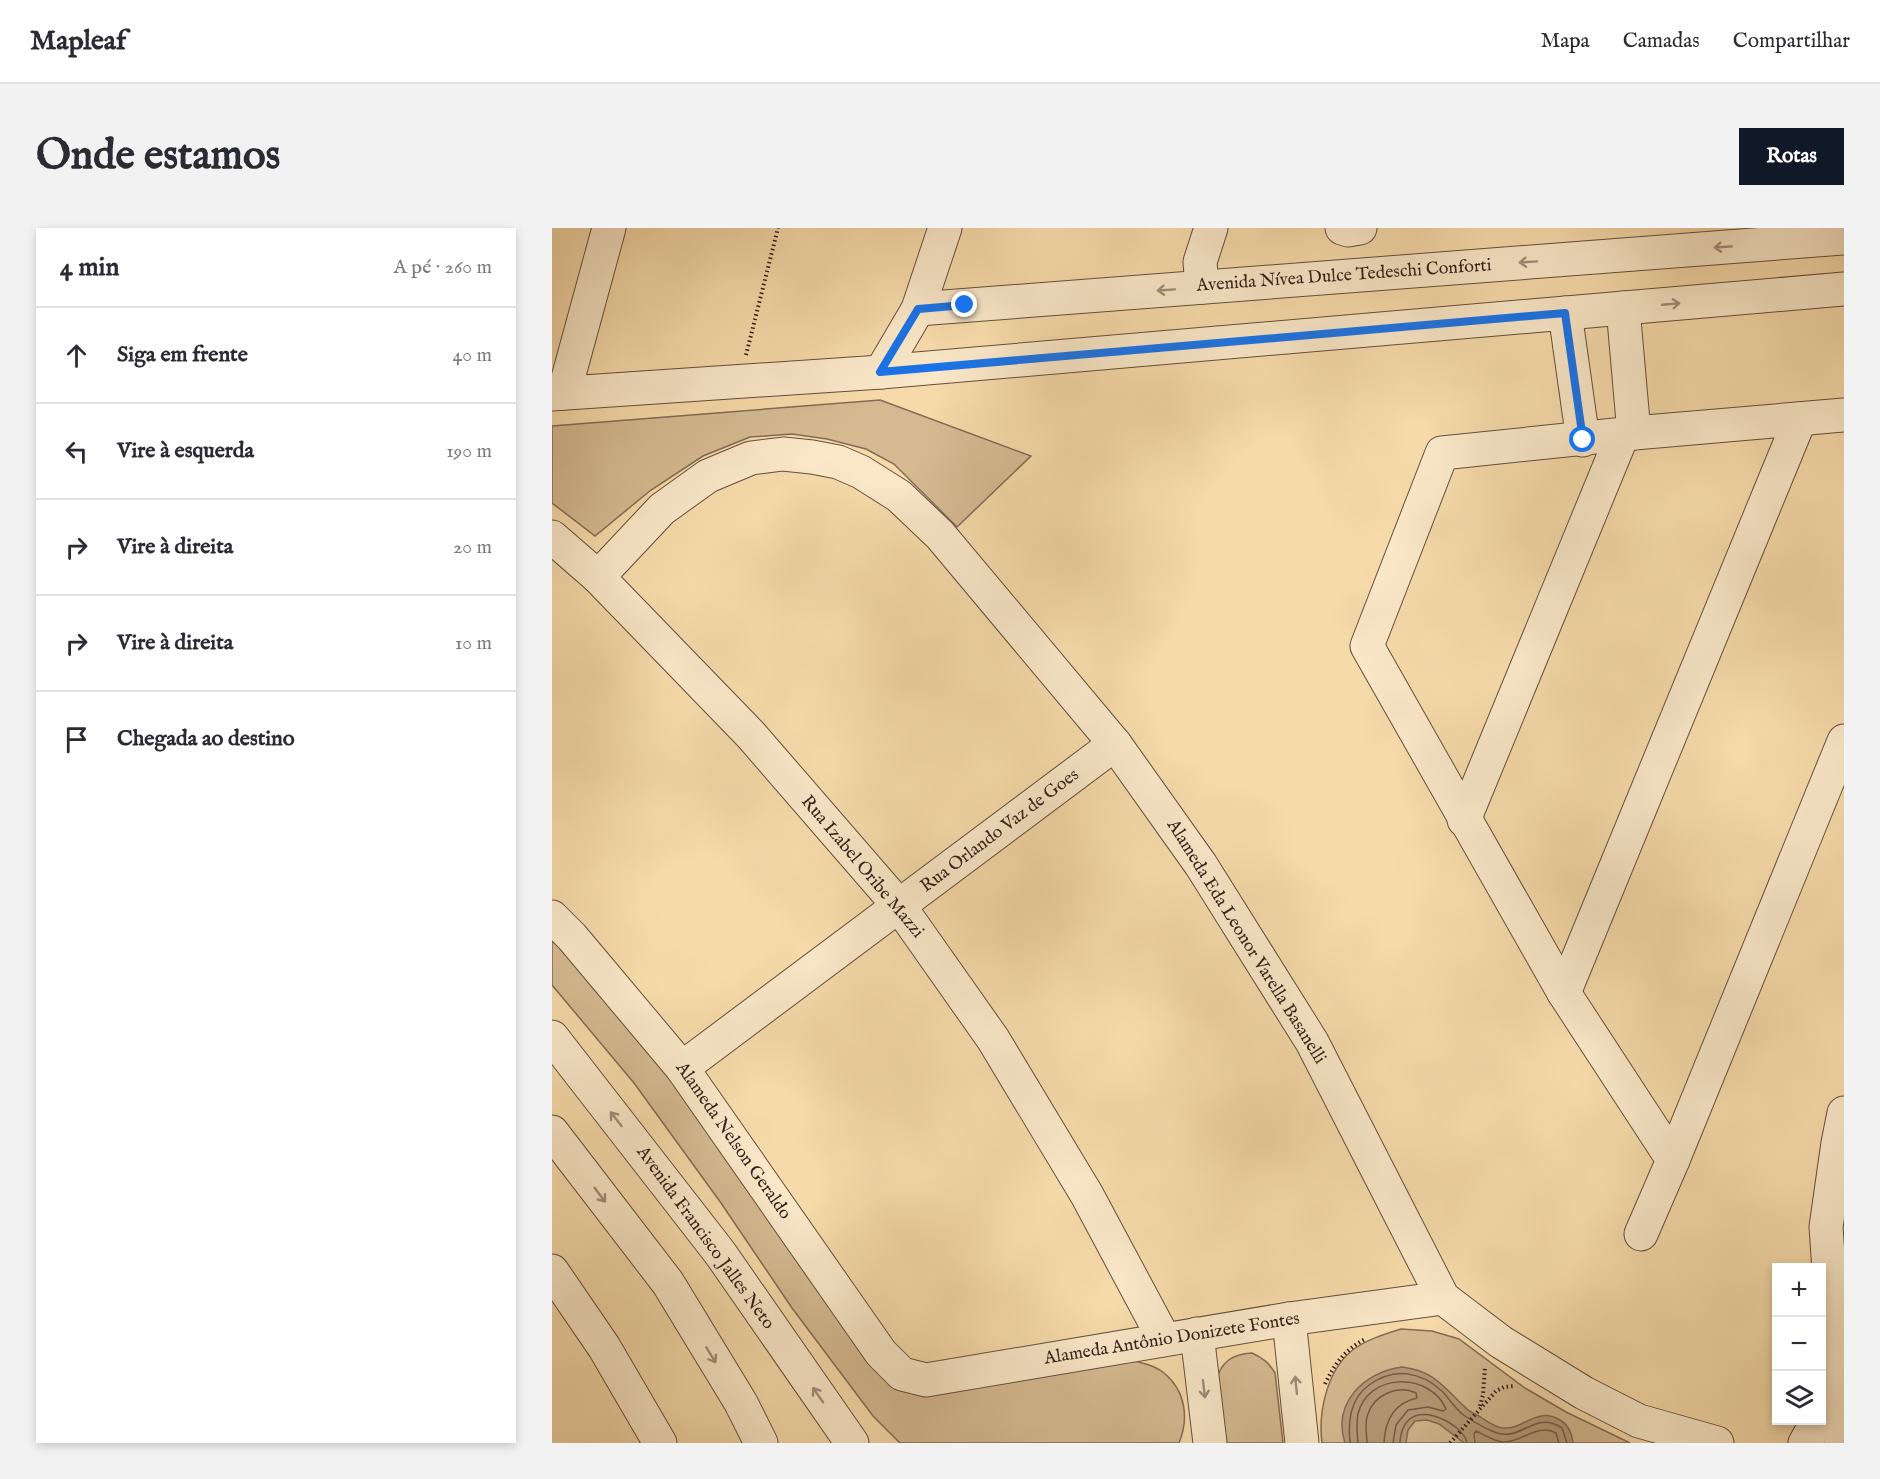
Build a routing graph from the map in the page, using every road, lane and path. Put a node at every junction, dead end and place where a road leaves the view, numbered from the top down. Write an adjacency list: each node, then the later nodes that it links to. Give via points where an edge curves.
1 (609, 228): 15 (street)
2 (778, 228): 13 (path)
3 (945, 228): 11 (street)
4 (1210, 228): 8 (street, via 1200,262)
5 (1342, 228): 6 (street)
6 (1360, 228)
7 (1844, 238): 8 (street, Avenida Nívea Dulce Tedeschi Conforti, one-way to 8)
8 (1202, 287): 11 (street, Avenida Nívea Dulce Tedeschi Conforti, one-way to 11)
9 (1844, 289): 10 (street, one-way to 9)
10 (1623, 308): 12 (street); 18 (street)
11 (918, 309): 14 (street)
12 (1565, 313): 14 (street); 19 (street)
13 (747, 348)
14 (880, 372): 15 (street)
15 (558, 393)
16 (1844, 415): 17 (street)
17 (1800, 419): 18 (street); 27 (street)
18 (1628, 435): 19 (street); 24 (street)
19 (1583, 440): 24 (street, via 1442,453 1367,646)
20 (552, 537): 21 (street, Rua Izabel Oribe Mazzi)
21 (598, 577): 23 (street, Alameda Eda Leonor Varella Basanelli, via 662,509 708,476 751,458 783,454 838,462 899,496 940,535); 25 (street, Rua Izabel Oribe Mazzi, via 751,735)
22 (1844, 741): 32 (street)
23 (1115, 744): 25 (street, Rua Orlando Vaz de Goes); 36 (street, Alameda Eda Leonor Varella Basanelli, via 1201,865 1312,1042)
24 (1464, 820): 27 (street)
25 (900, 907): 29 (street, Rua Orlando Vaz de Goes); 40 (street, Rua Izabel Oribe Mazzi, via 993,1039 1087,1195)
26 (552, 917): 29 (street, Alameda Nelson Geraldo)
27 (1564, 993): 32 (street)
28 (552, 1037): 50 (street, Avenida Francisco Jalles Neto, one-way to 28, via 720,1253)
29 (682, 1068): 42 (street, Alameda Nelson Geraldo, via 881,1353)
30 (1844, 1113): 33 (street, via 1838,1143)
31 (552, 1132): 49 (street, one-way to 49, via 668,1283)
32 (1673, 1160): 34 (street)
33 (1835, 1226): 45 (street)
34 (1641, 1234)
35 (552, 1271): 48 (street, via 604,1347)
36 (1443, 1298): 37 (street, Alameda Antônio Donizete Fontes); 54 (street, Alameda Eda Leonor Varella Basanelli, via 1501,1342 1584,1393 1639,1420)
37 (1289, 1319): 38 (street, Alameda Antônio Donizete Fontes); 52 (street, one-way to 37)
38 (1197, 1334): 40 (street, Alameda Antônio Donizete Fontes); 51 (street, one-way to 51)
39 (1366, 1338): 44 (path, via 1351,1346 1335,1363)
40 (1164, 1340): 42 (street, Alameda Antônio Donizete Fontes, via 926,1380)
41 (1485, 1362): 46 (path, via 1483,1395)
42 (902, 1374)
43 (1521, 1385): 46 (path, via 1504,1386)
44 (1324, 1386)
45 (1829, 1401): 56 (street)
46 (1477, 1410): 53 (path)
47 (1815, 1425): 55 (street)
48 (660, 1443)
49 (761, 1443)
50 (852, 1443)
51 (1210, 1443)
52 (1302, 1443)
53 (1450, 1443)
54 (1717, 1443)
55 (1805, 1443)
56 (1841, 1443)

